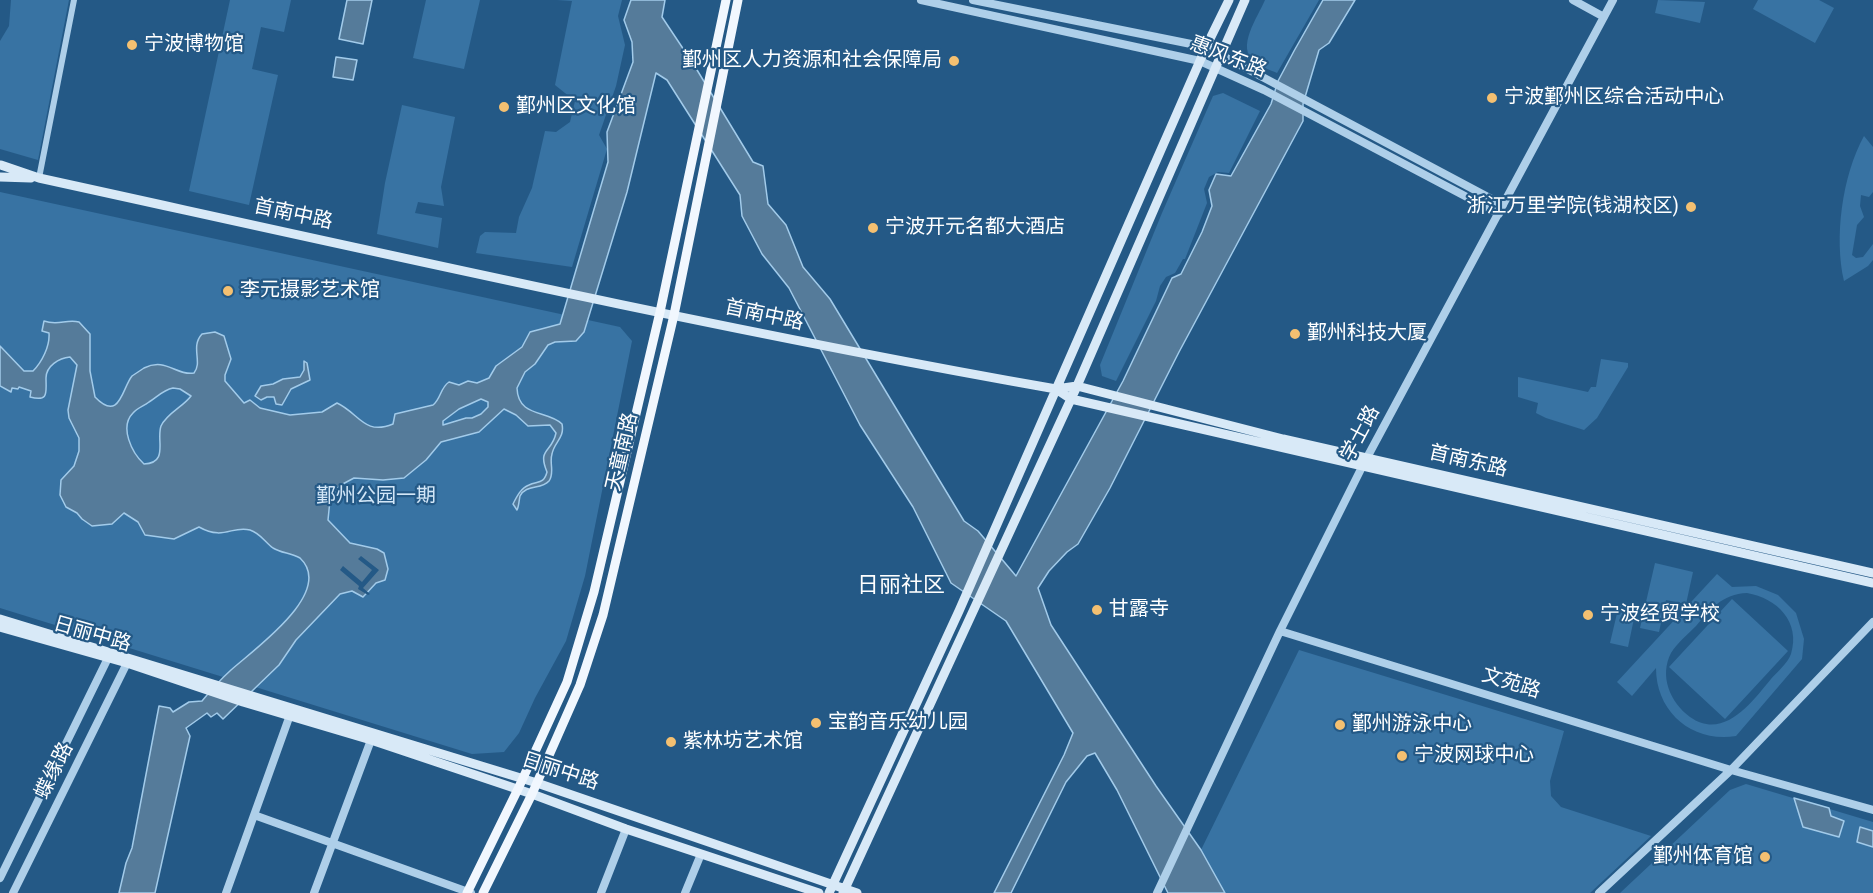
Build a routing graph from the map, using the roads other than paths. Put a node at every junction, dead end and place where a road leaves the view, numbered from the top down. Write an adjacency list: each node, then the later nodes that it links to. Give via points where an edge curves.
1 (74, 0): 17 (street)
2 (726, 0): 20 (main road, 天童南路)
3 (738, 0): 21 (main road, 天童南路)
4 (921, 0): 13 (street, 惠风东路)
5 (973, 0): 11 (street, 惠风东路)
6 (1229, 0): 11 (main road)
7 (1245, 0): 12 (main road)
8 (1573, 0): 10 (street)
9 (1612, 0): 10 (street, 学士路)
10 (1604, 17): 18 (street, 学士路)
11 (1206, 47): 12 (street, 惠风东路); 13 (main road)
12 (1221, 55): 14 (main road); 18 (street, 惠风东路)
13 (1200, 61): 14 (street, 惠风东路); 23 (main road)
14 (1215, 68): 19 (street, 惠风东路); 22 (main road)
15 (1, 165): 17 (main road, 首南中路)
16 (0, 177): 17 (main road, 首南中路)
17 (39, 178): 20 (main road, 首南中路)
18 (1503, 205): 19 (street, 学士路)
19 (1499, 214): 25 (street, 学士路)
20 (660, 312): 21 (main road, 首南中路); 39 (main road, 天童南路, via 594,592 567,682)
21 (674, 315): 23 (main road, 首南中路, via 889,360); 40 (main road, 天童南路, via 603,615 580,685)
22 (1077, 386): 23 (main road, 首南东路); 24 (main road); 25 (main road, 首南东路)
23 (1056, 389): 24 (main road); 49 (main road)
24 (1071, 399): 25 (main road, 首南东路); 50 (main road)
25 (1365, 461): 26 (main road, 首南东路); 27 (main road, 首南东路); 31 (street, 学士路)
26 (1873, 573)
27 (1873, 583)
28 (0, 619): 32 (main road, 日丽中路)
29 (1873, 622): 38 (street)
30 (0, 627): 32 (main road, 日丽中路)
31 (1280, 631): 38 (street, 文苑路); 51 (street, 学士路)
32 (110, 655): 33 (main road, 日丽中路); 34 (main road); 48 (street, 蝶缘路)
33 (127, 663): 34 (main road, 日丽中路); 52 (street, 蝶缘路)
34 (207, 686): 35 (main road)
35 (246, 699): 36 (main road, 日丽中路); 39 (main road, 日丽中路)
36 (290, 715): 37 (main road, 日丽中路); 44 (street)
37 (371, 740): 41 (main road, 日丽中路); 46 (street)
38 (1731, 770): 43 (street, 文苑路); 61 (street)
39 (523, 778): 40 (main road, 日丽中路); 41 (main road, 天童南路)
40 (537, 783): 42 (main road, 天童南路); 49 (main road, 日丽中路)
41 (518, 789): 42 (main road, 日丽中路); 55 (main road, 天童南路)
42 (532, 794): 45 (main road, 日丽中路); 56 (main road, 天童南路)
43 (1873, 810)
44 (254, 816): 46 (street); 53 (street)
45 (626, 829): 47 (main road, 日丽中路); 57 (street)
46 (332, 843): 54 (street); 55 (street)
47 (700, 854): 58 (street); 59 (main road, 日丽中路)
48 (0, 878)
49 (831, 889): 50 (main road, 日丽中路)
50 (844, 891): 60 (main road, 日丽中路)
51 (1157, 891)
52 (13, 893)
53 (226, 893)
54 (314, 893)
55 (469, 893)
56 (483, 893)
57 (601, 893)
58 (685, 893)
59 (819, 893)
60 (857, 893)
61 (1599, 893)

